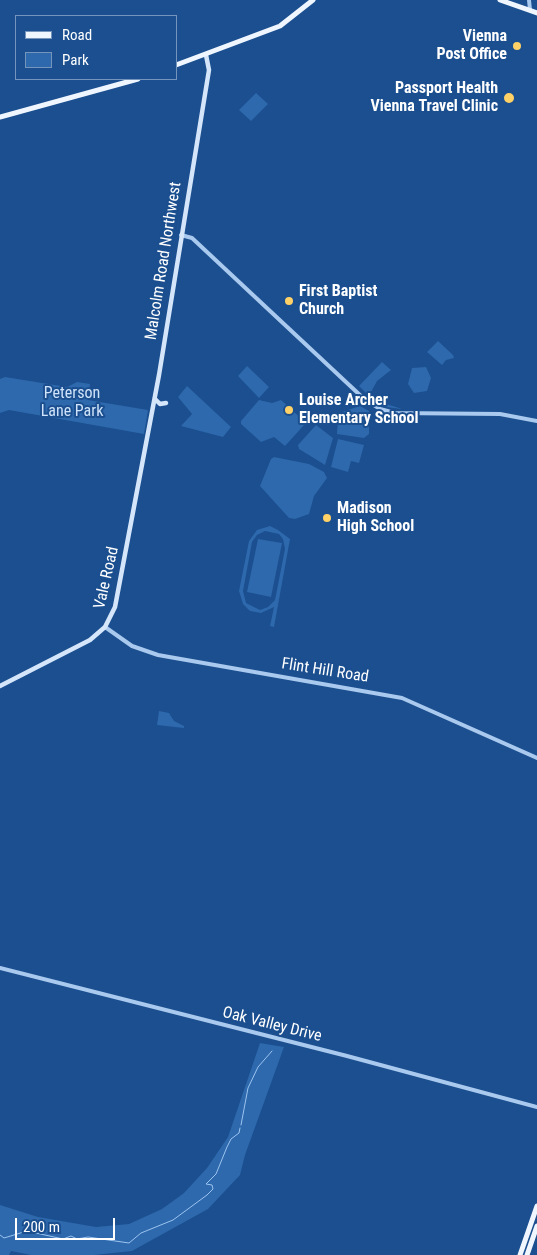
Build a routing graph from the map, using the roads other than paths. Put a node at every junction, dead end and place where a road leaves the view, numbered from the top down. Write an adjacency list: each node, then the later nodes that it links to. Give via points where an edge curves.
1 (313, 0): 6 (main road, via 280,26)
2 (500, 0): 4 (main road)
3 (529, 0): 4 (street)
4 (530, 10): 5 (main road)
5 (537, 13)
6 (206, 55): 7 (main road); 10 (main road, Malcolm Road Northwest, via 209,70)
7 (178, 65)
8 (134, 80): 9 (main road)
9 (0, 117)
10 (181, 235): 11 (main road, Malcolm Road Northwest); 13 (street, via 192,238 375,406 395,413 498,414)
11 (155, 399): 12 (main road, via 160,404); 14 (main road, Malcolm Road Northwest)
12 (166, 403)
13 (537, 421)
14 (141, 472): 15 (main road, Vale Road, via 120,592)
15 (105, 627): 16 (main road, Vale Road, via 85,644); 17 (street, Flint Hill Road, via 132,646 158,655 402,698)
16 (0, 686)
17 (537, 758)
18 (0, 968): 19 (street, Oak Valley Drive)
19 (537, 1107)
20 (537, 1206): 22 (main road)
21 (537, 1226): 23 (main road)
22 (520, 1255)
23 (527, 1255)

